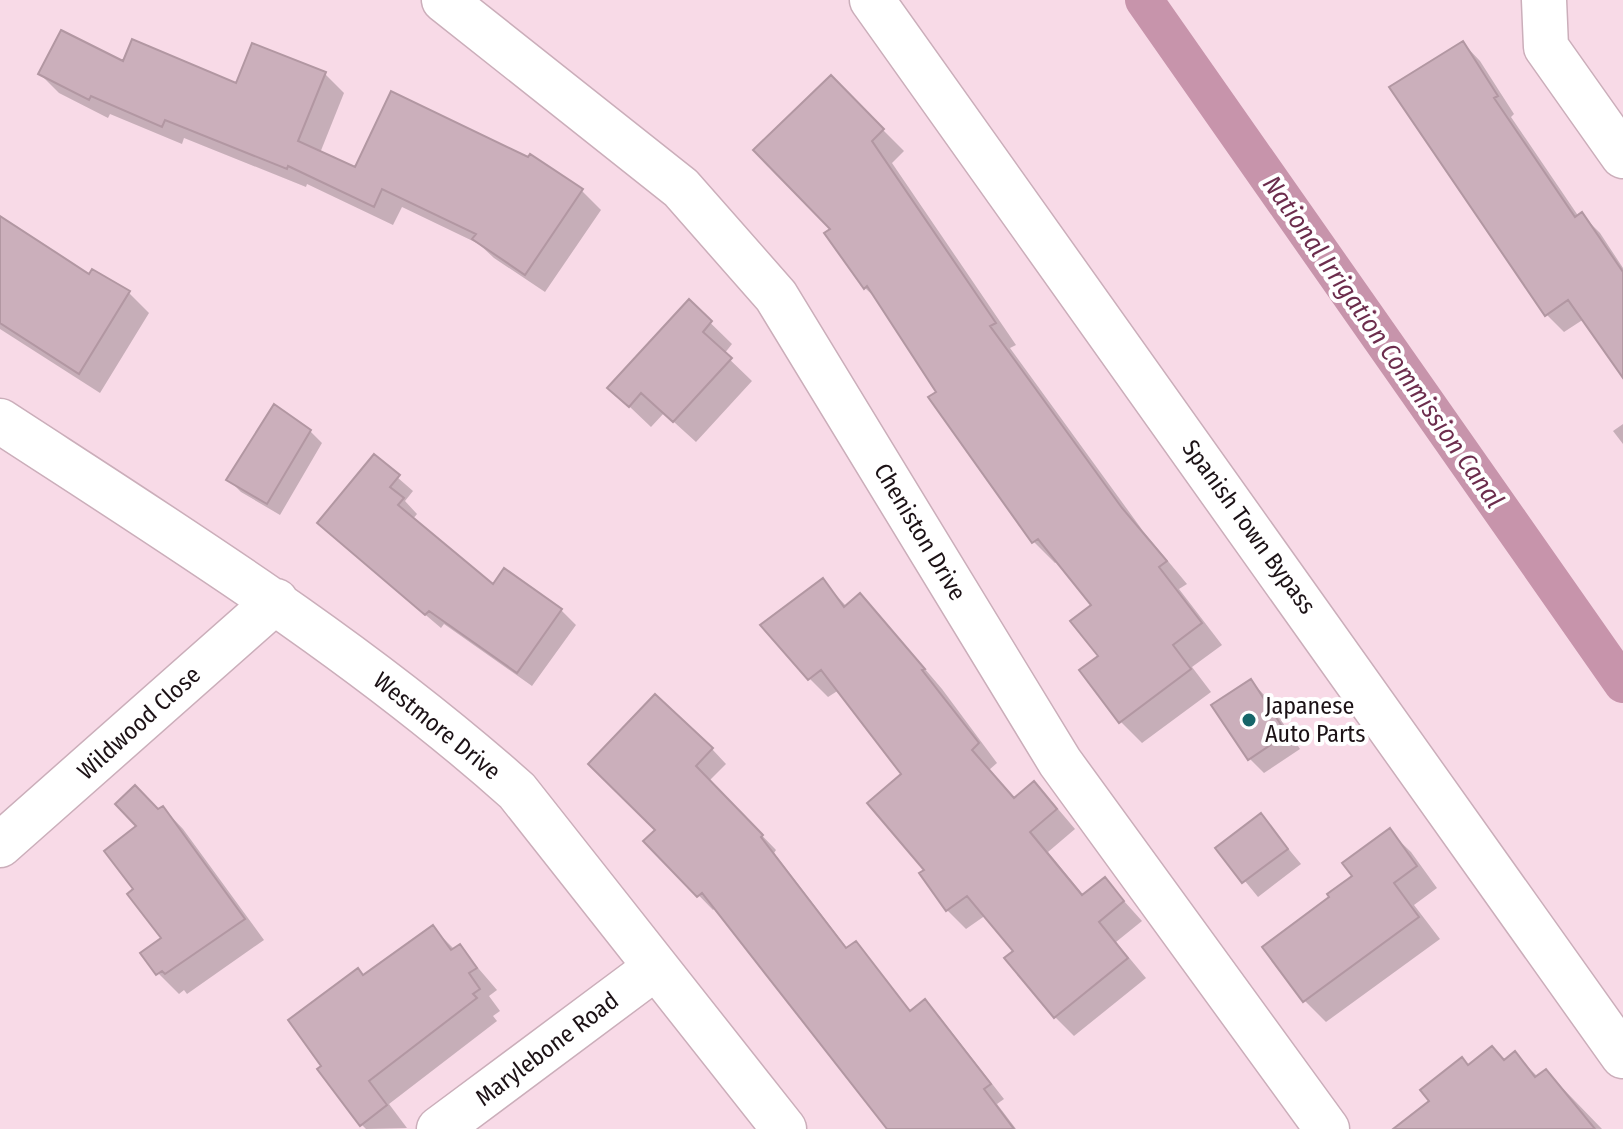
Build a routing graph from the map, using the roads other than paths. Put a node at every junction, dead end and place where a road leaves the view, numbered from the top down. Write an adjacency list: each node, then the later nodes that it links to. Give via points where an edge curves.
1 (444, 0): 12 (street, Cheniston Drive, via 681,188 776,296 1060,762)
2 (872, 0): 9 (street, Spanish Town Bypass)
3 (1544, 0): 4 (street, via 1546,47)
4 (1623, 156)
5 (0, 421): 6 (street, Westmore Drive)
6 (276, 601): 7 (street, Wildwood Close); 8 (street, Westmore Drive, via 517,791)
7 (0, 845)
8 (655, 968): 10 (street, Marylebone Road); 11 (street, Westmore Drive)
9 (1623, 1056)
10 (439, 1129)
11 (784, 1129)
12 (1327, 1129)

